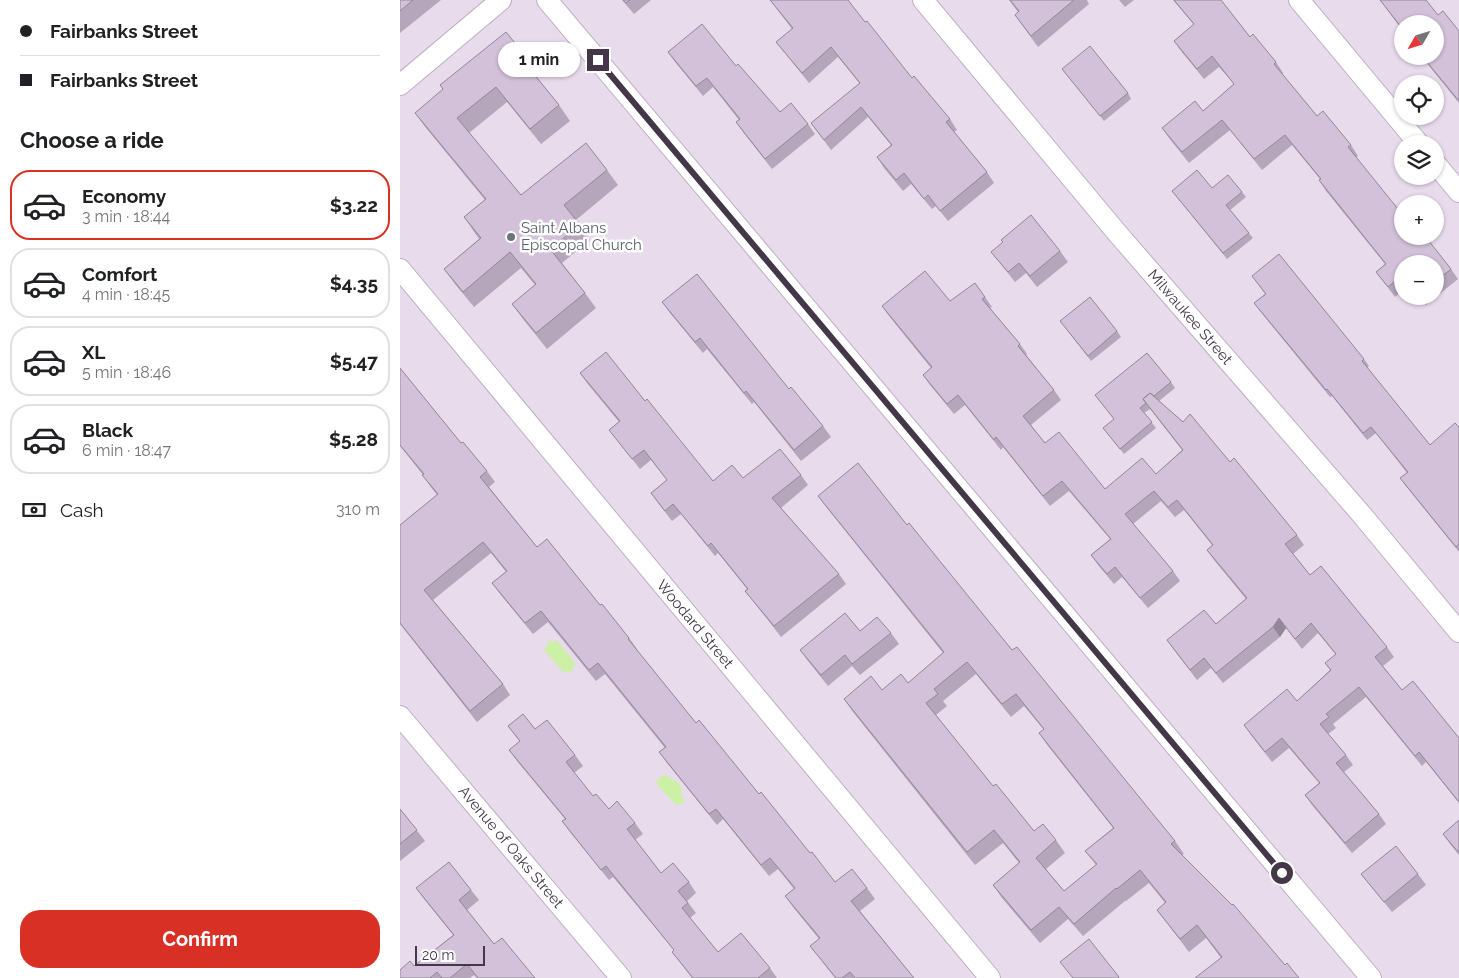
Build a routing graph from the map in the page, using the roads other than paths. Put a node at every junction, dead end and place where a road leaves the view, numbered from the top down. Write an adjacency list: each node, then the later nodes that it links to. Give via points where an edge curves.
1 (501, 0): 5 (street)
2 (547, 0): 14 (street)
3 (923, 0): 10 (street, Milwaukee Street, via 1106,220)
4 (1300, 0): 6 (street)
5 (400, 85)
6 (1412, 135)
7 (1444, 174): 8 (street)
8 (1459, 192)
9 (400, 269): 13 (street, Woodard Street)
10 (1459, 632)
11 (400, 716): 12 (street, Avenue of Oaks Street)
12 (621, 978)
13 (990, 978)
14 (1371, 978)

